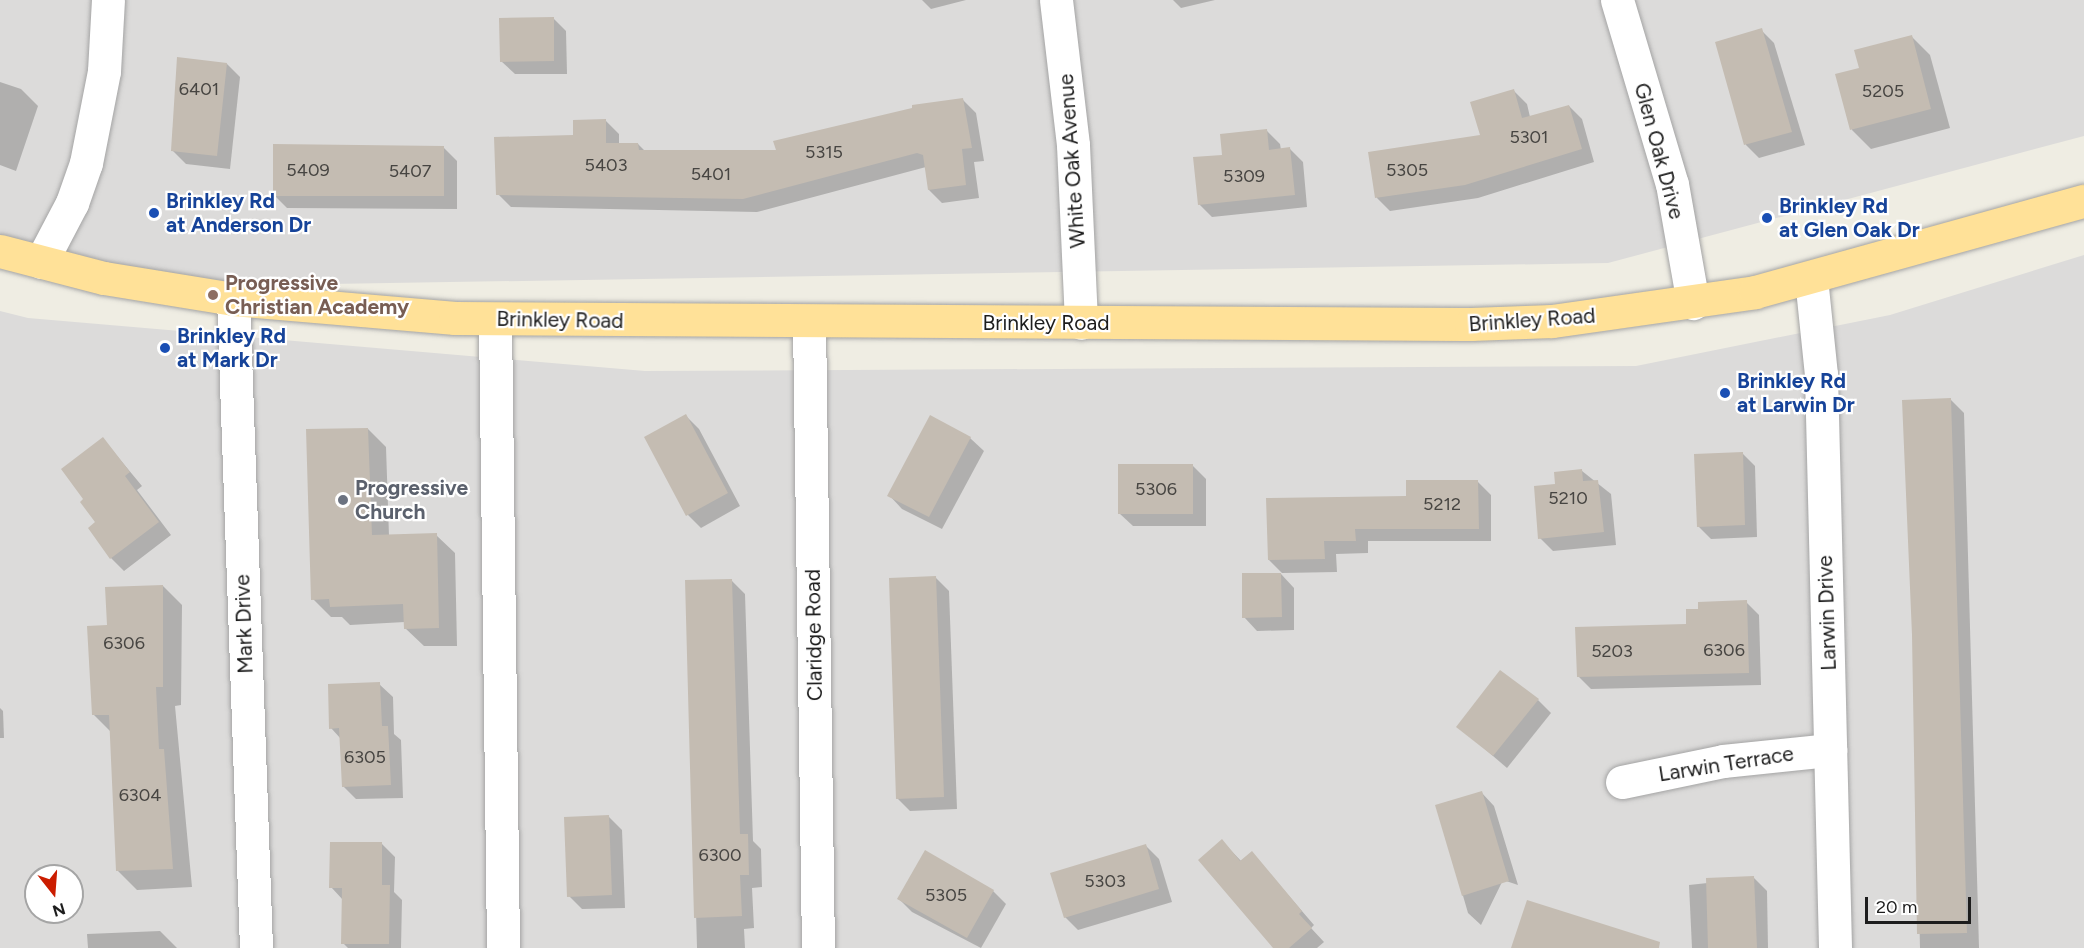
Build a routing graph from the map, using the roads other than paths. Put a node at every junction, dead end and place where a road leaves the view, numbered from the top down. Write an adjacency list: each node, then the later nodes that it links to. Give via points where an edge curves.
1 (108, 0): 6 (street, via 104,71 86,163 72,203)
2 (1056, 0): 12 (street, White Oak Avenue, via 1073,145)
3 (1617, 0): 9 (street, Glen Oak Drive, via 1672,183)
4 (2084, 201): 7 (main road, Brinkley Road)
5 (0, 251): 6 (main road, Brinkley Road)
6 (41, 262): 8 (main road, Brinkley Road)
7 (1811, 278): 9 (main road, Brinkley Road); 13 (street, Larwin Drive, via 1821,374)
8 (233, 300): 10 (main road, Brinkley Road); 15 (street, Mark Drive)
9 (1693, 303): 12 (main road, Brinkley Road, via 1552,321 1471,324)
10 (495, 319): 11 (main road, Brinkley Road); 16 (street)
11 (809, 321): 12 (main road, Brinkley Road); 17 (street, Claridge Road)
12 (1081, 323)
13 (1830, 750): 14 (street, Larwin Terrace, via 1723,761); 18 (street, Larwin Drive)
14 (1622, 782)
15 (256, 948)
16 (503, 948)
17 (818, 948)
18 (1835, 948)

